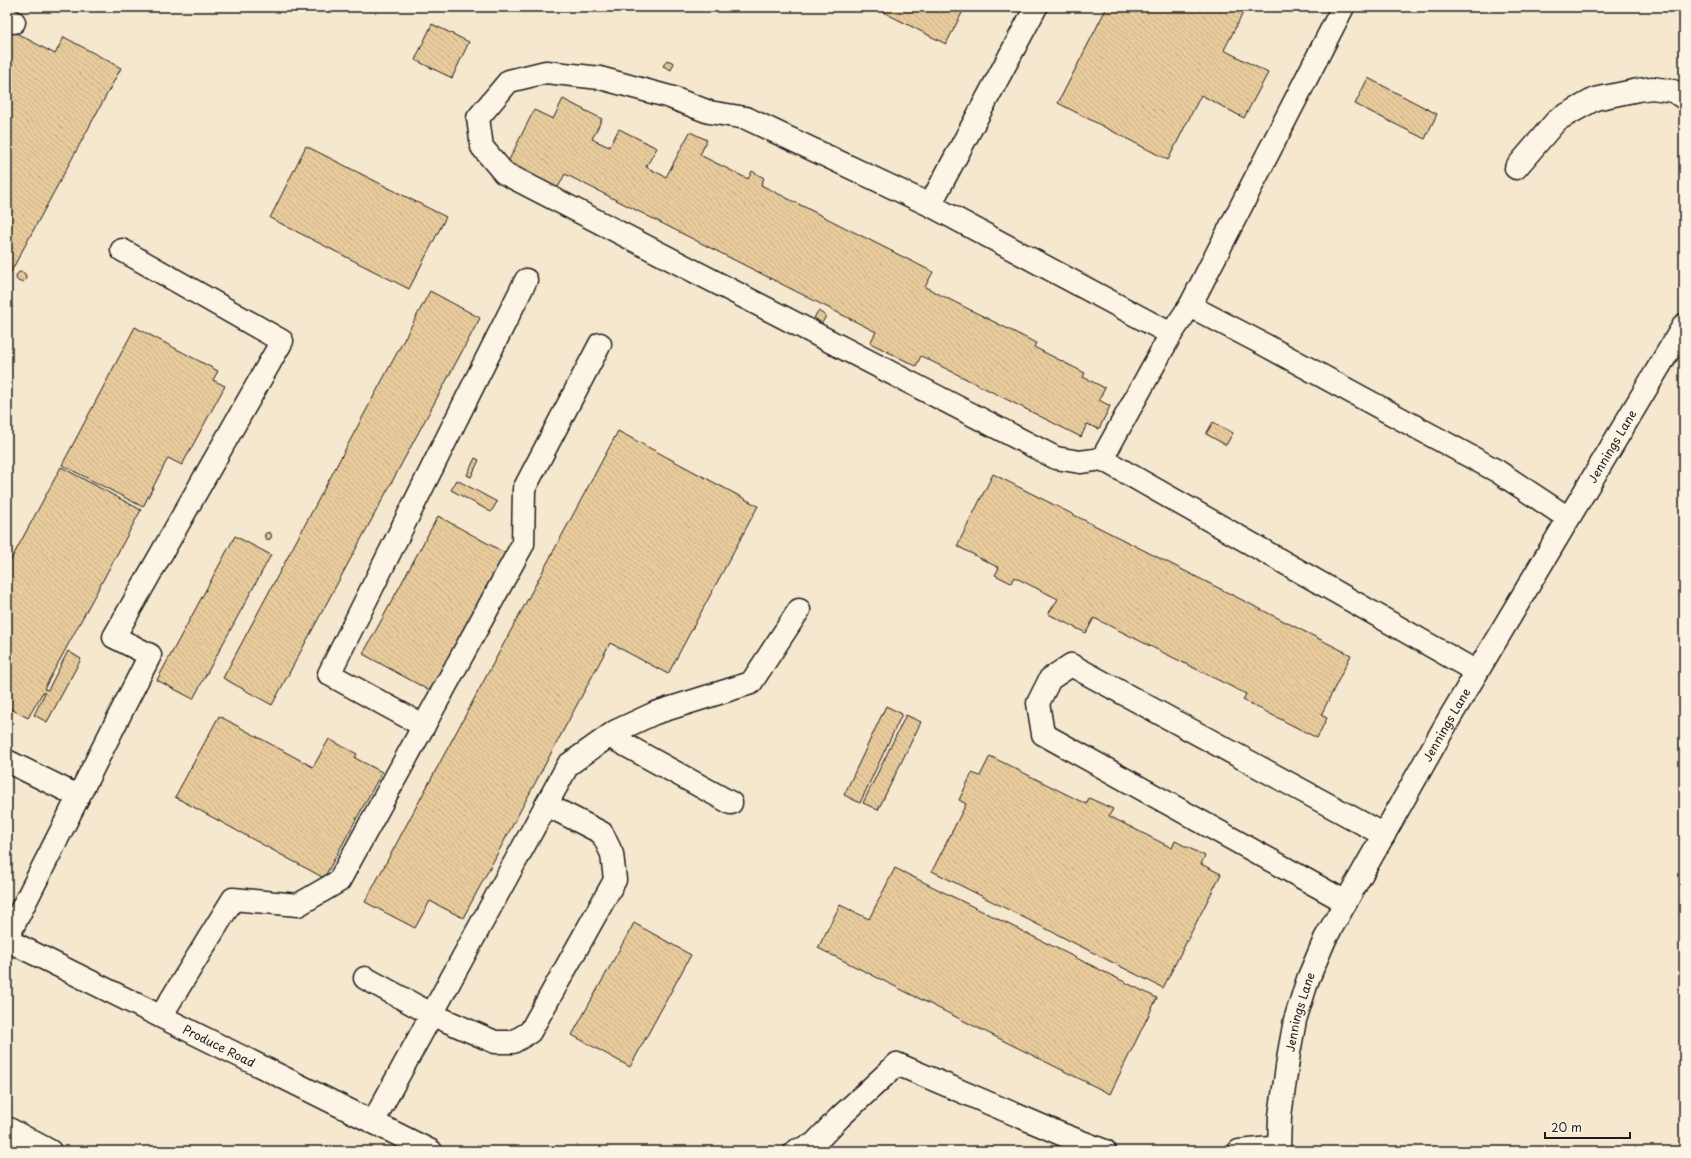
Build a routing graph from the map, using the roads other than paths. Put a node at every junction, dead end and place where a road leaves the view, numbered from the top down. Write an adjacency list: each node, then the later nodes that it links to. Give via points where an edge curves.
1 (1036, 7): 5 (street)
2 (1344, 7): 8 (street)
3 (1684, 98): 4 (street, via 1673,91 1652,88 1596,99 1557,120)
4 (1516, 168)
5 (930, 205): 10 (street); 12 (street, via 746,118 709,112 670,97 600,78 546,72 510,81 478,118 482,148 504,173 1056,458 1080,462)
6 (122, 250): 19 (street, via 282,340 114,637 150,655)
7 (526, 280): 16 (street, via 329,674)
8 (1190, 306): 10 (street); 13 (street, via 1497,471)
9 (1684, 325): 13 (street, Jennings Lane)
10 (1171, 334): 12 (street)
11 (600, 344): 16 (street, via 524,489 523,544)
12 (1102, 459): 15 (street)
13 (1568, 518): 15 (street, Jennings Lane)
14 (799, 610): 17 (street, via 751,683 655,713)
15 (1477, 672): 22 (street, Jennings Lane)
16 (424, 726): 27 (street, via 339,882 298,905 233,899)
17 (609, 736): 20 (street); 21 (street, via 568,765)
18 (7, 761): 19 (street)
19 (78, 796): 24 (street)
20 (731, 803)
21 (547, 805): 26 (street); 26 (street, via 602,833 612,854 615,880 530,1032 513,1042 495,1042)
22 (1384, 835): 23 (street, Jennings Lane); 23 (street, via 1071,665 1050,678 1038,703 1043,734)
23 (1346, 902): 30 (street, Jennings Lane, via 1325,939 1295,1020 1282,1102)
24 (7, 939): 27 (street, Produce Road)
25 (365, 978): 26 (street)
26 (433, 1015): 28 (street)
27 (161, 1016): 28 (street, Produce Road)
28 (374, 1122): 32 (street, Produce Road)
29 (7, 1128): 31 (street)
30 (1279, 1149): 35 (street)
31 (50, 1151)
32 (431, 1151)
33 (795, 1151): 34 (street, via 813,1145 896,1064)
34 (1105, 1151)
35 (1239, 1151)

